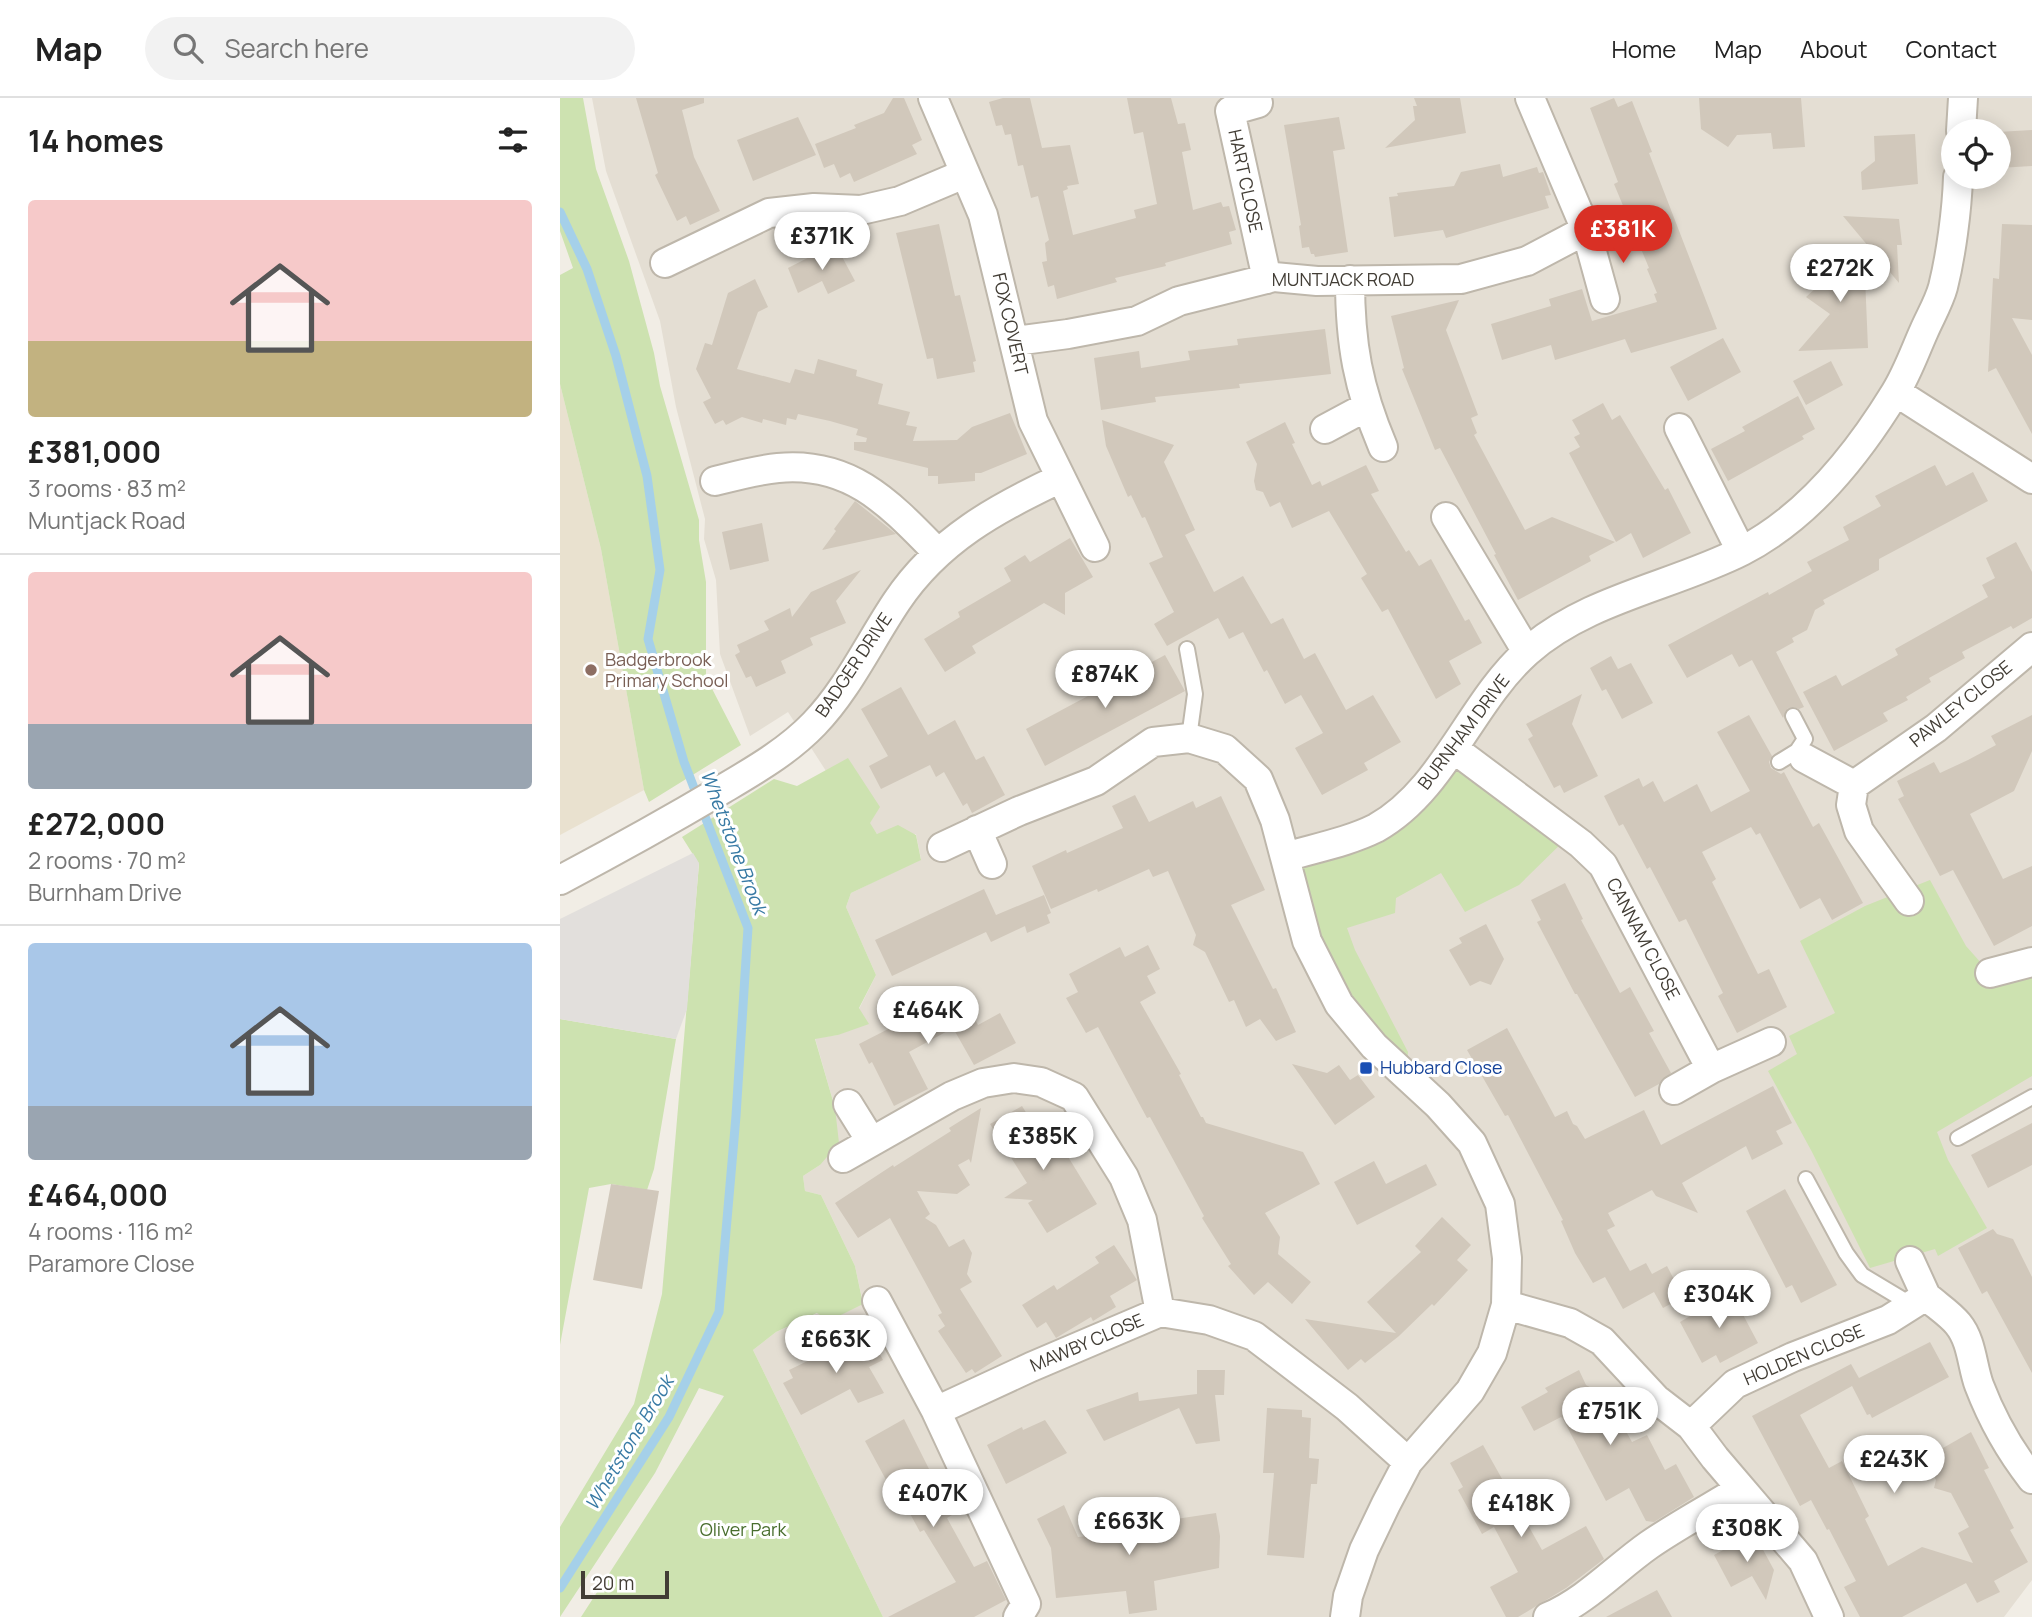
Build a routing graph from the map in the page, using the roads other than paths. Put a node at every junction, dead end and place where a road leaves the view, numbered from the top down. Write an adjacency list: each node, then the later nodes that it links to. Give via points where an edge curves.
1 (933, 98): 6 (street, FOX COVERT)
2 (1530, 98): 8 (street)
3 (1963, 98): 5 (street)
4 (1258, 103): 10 (street, HART CLOSE, via 1230,111)
5 (1962, 119)
6 (964, 174): 9 (street, via 900,201 861,210 814,208 769,213); 13 (street, FOX COVERT, via 983,215)
7 (1956, 189): 14 (street, BURNHAM DRIVE, via 1942,288)
8 (1586, 230): 11 (street, MUNTJACK ROAD, via 1527,261 1461,279); 12 (street)
9 (665, 263)
10 (1267, 279): 11 (street, MUNTJACK ROAD); 13 (street, MUNTJACK ROAD, via 1179,301 1137,321)
11 (1350, 280): 15 (street, via 1356,370)
12 (1605, 299)
13 (1015, 341): 19 (street, FOX COVERT, via 1032,421)
14 (1896, 392): 20 (street); 24 (street, BURNHAM DRIVE, via 1832,481 1788,522)
15 (1366, 407): 17 (street); 18 (street)
16 (1679, 428): 24 (street)
17 (1325, 429)
18 (1383, 447)
19 (1061, 478): 23 (street, FOX COVERT); 25 (street, BADGER DRIVE, via 979,521)
20 (2032, 479)
21 (715, 481): 25 (street, via 778,468 817,468 856,481 893,507)
22 (1446, 517): 28 (street)
23 (1095, 547)
24 (1741, 551): 28 (street, BURNHAM DRIVE, via 1571,621)
25 (937, 552): 38 (street, BADGER DRIVE, via 899,598 845,685 814,724 773,759)
26 (2032, 647): 33 (street, PAWLEY CLOSE, via 1936,728)
27 (1187, 649): 30 (lane, via 1195,694)
28 (1527, 652): 31 (street, BURNHAM DRIVE, via 1483,703)
29 (1794, 716): 32 (lane, via 1805,739)
30 (1189, 738): 34 (street, via 1153,742 1096,781); 36 (street, via 1225,749 1258,779)
31 (1454, 748): 36 (street, BURNHAM DRIVE, via 1412,800 1376,827); 43 (street, CANNAM CLOSE, via 1603,865)
32 (1793, 757): 33 (street)
33 (1854, 785): 39 (street, via 1851,805 1859,831)
34 (977, 830): 35 (street); 37 (street)
35 (942, 847)
36 (1285, 857): 54 (street, via 1307,941 1339,1004 1374,1046 1472,1143 1500,1204 1507,1258)
37 (992, 864)
38 (560, 880)
39 (1909, 901)
40 (2032, 962): 41 (street)
41 (1990, 973)
42 (1772, 1042): 43 (street)
43 (1711, 1069): 44 (street)
44 (1674, 1090)
45 (2032, 1097): 47 (lane)
46 (848, 1104): 48 (street)
47 (1958, 1138)
48 (871, 1142): 49 (street); 55 (street, via 983,1083 1014,1078 1041,1082 1074,1097 1124,1178 1142,1220)
49 (843, 1158)
50 (1806, 1179): 53 (lane, via 1862,1275)
51 (1910, 1261): 53 (street)
52 (877, 1301): 56 (street)
53 (1919, 1301): 57 (street, HOLDEN CLOSE, via 1888,1320 1735,1384); 59 (street, via 1959,1324 1993,1418)
54 (1506, 1305): 57 (street, via 1570,1323 1602,1341 1656,1399); 58 (street, via 1492,1353 1471,1391)
55 (1160, 1312): 56 (street, MAWBY CLOSE); 58 (street, MAWBY CLOSE, via 1209,1320 1254,1335)
56 (936, 1411): 61 (street)
57 (1691, 1426): 60 (street)
58 (1408, 1462): 62 (street, via 1364,1549)
59 (2032, 1479)
60 (1741, 1489): 63 (street, via 1649,1545 1571,1608); 64 (street, via 1803,1561)
61 (1030, 1612)
62 (1345, 1617)
63 (1548, 1617)
64 (1829, 1617)

